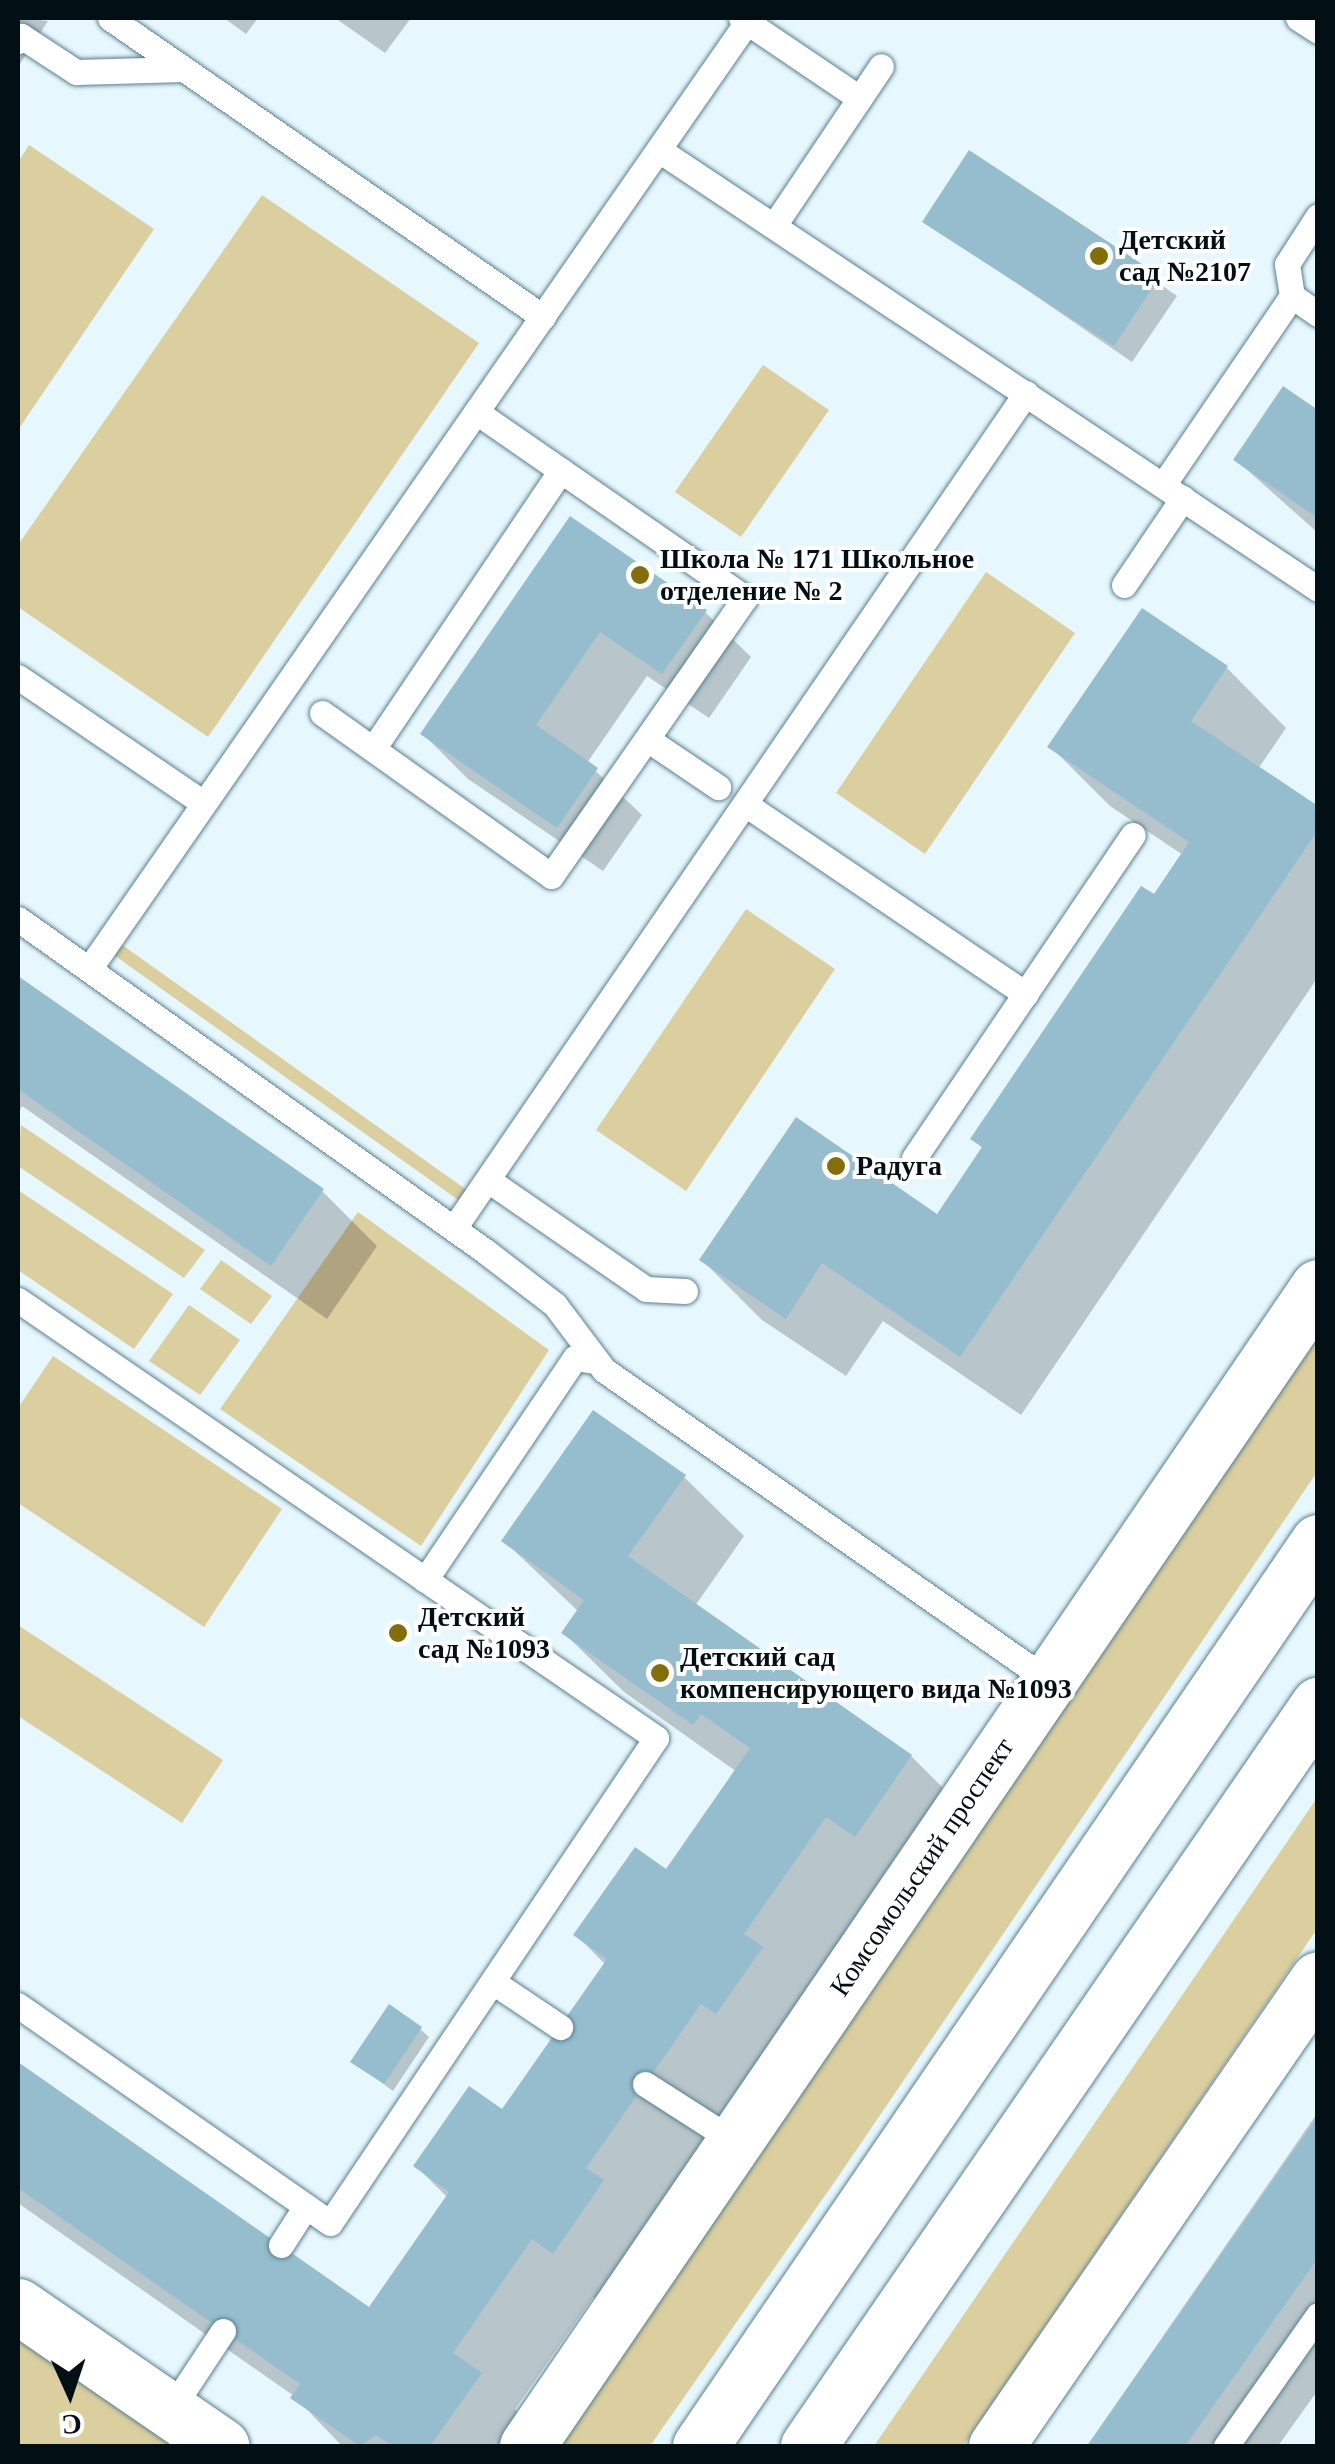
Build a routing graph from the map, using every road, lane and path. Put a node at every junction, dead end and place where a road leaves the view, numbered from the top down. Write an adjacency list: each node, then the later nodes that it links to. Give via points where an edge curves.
1 (110, 18): 7 (lane)
2 (1298, 18): 4 (lane)
3 (744, 20): 8 (lane); 9 (lane)
4 (1318, 31)
5 (18, 42): 7 (lane, via 22,36 76,72)
6 (881, 66): 8 (lane)
7 (184, 69): 14 (lane)
8 (859, 98): 11 (lane)
9 (659, 150): 11 (lane); 14 (lane)
10 (1318, 216): 12 (lane, via 1287,264)
11 (775, 224): 15 (lane)
12 (1292, 296): 13 (lane); 18 (lane)
13 (1318, 314)
14 (543, 317): 16 (lane)
15 (1026, 393): 18 (lane); 27 (lane)
16 (476, 412): 17 (lane); 26 (lane)
17 (561, 470): 23 (lane, via 745,598); 24 (lane)
18 (1173, 492): 19 (lane); 20 (lane)
19 (1124, 585)
20 (1318, 589)
21 (18, 677): 26 (lane)
22 (322, 713): 24 (lane)
23 (648, 739): 24 (lane, via 551,876); 25 (lane)
24 (374, 750)
25 (718, 787)
26 (202, 802): 30 (lane)
27 (745, 804): 31 (lane); 33 (lane)
28 (1133, 835): 31 (lane)
29 (18, 919): 30 (lane)
30 (89, 968): 34 (lane)
31 (1026, 994): 32 (lane)
32 (914, 1158)
33 (488, 1180): 34 (lane); 36 (lane, via 646,1289)
34 (454, 1228): 38 (lane, via 555,1306)
35 (1318, 1287): 41 (street, Комсомольский проспект)
36 (685, 1291)
37 (18, 1300): 40 (lane)
38 (597, 1361): 40 (lane, via 574,1358); 41 (lane)
39 (1318, 1542): 57 (street)
40 (424, 1580): 44 (lane, via 656,1738)
41 (1048, 1681): 48 (street, Комсомольский проспект)
42 (1318, 1705): 58 (street)
43 (1318, 1979): 59 (street)
44 (493, 1982): 46 (lane); 49 (lane, via 330,2223)
45 (18, 2005): 49 (lane)
46 (560, 2027)
47 (645, 2084): 48 (lane)
48 (734, 2142): 56 (street, Комсомольский проспект)
49 (306, 2206): 50 (lane)
50 (281, 2245)
51 (18, 2306): 54 (street)
52 (1317, 2316): 60 (lane)
53 (223, 2331): 54 (lane)
54 (170, 2411): 55 (street)
55 (222, 2446)
56 (527, 2446)
57 (700, 2446)
58 (808, 2446)
59 (996, 2446)
60 (1226, 2446)

